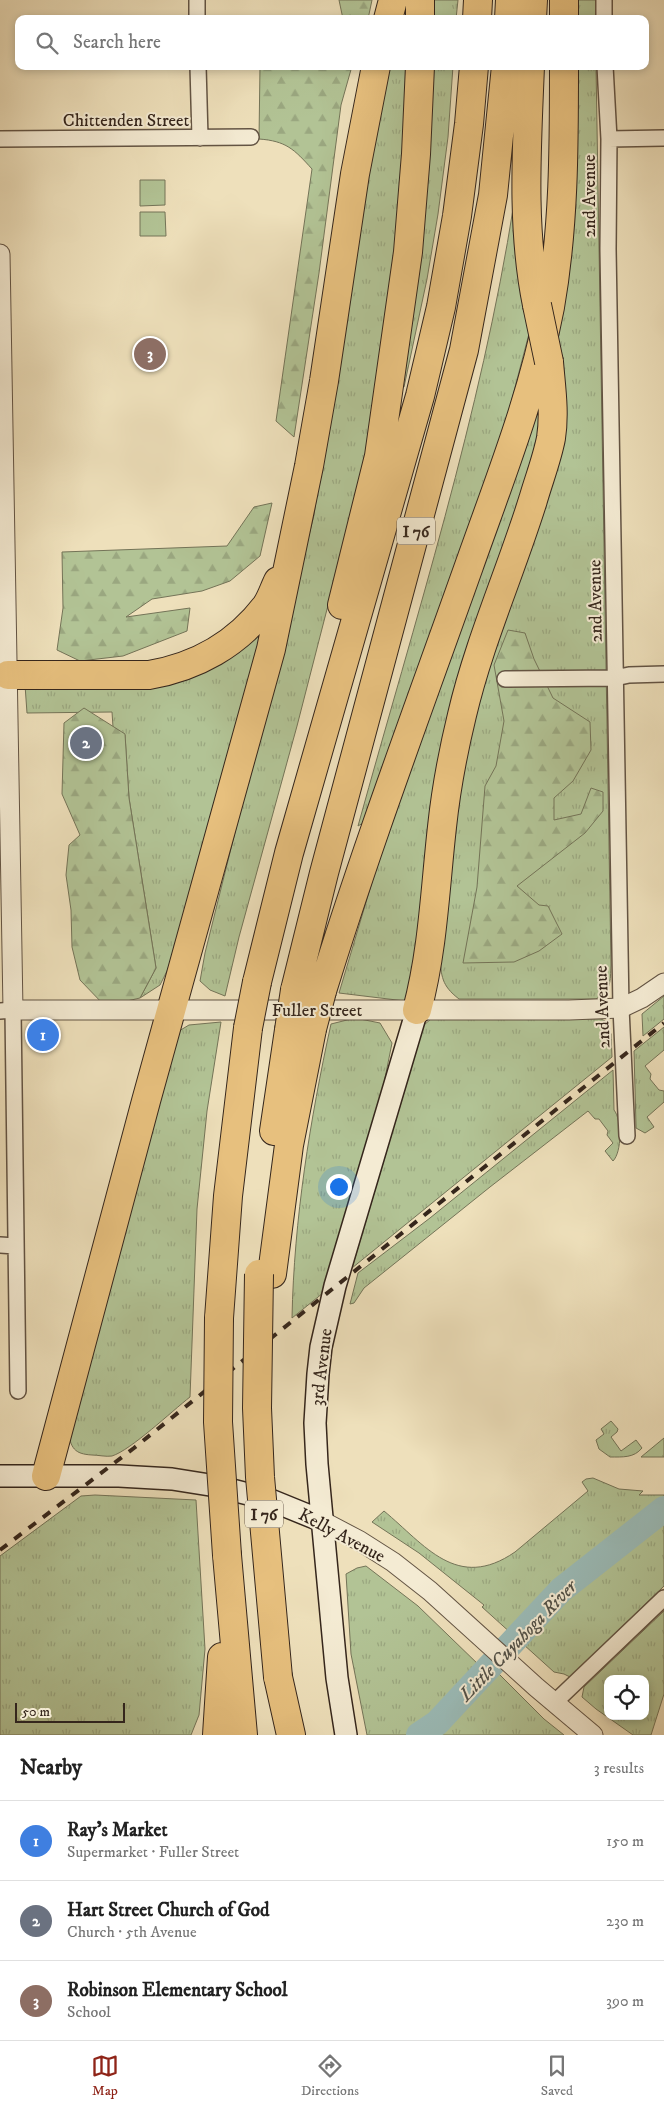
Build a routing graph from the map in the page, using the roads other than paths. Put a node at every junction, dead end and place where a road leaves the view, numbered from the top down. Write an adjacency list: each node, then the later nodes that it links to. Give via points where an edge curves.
1 (197, 0): 9 (street)
2 (393, 0): 10 (highway)
3 (420, 0): 11 (highway)
4 (478, 0): 12 (highway)
5 (510, 0): 13 (highway)
6 (533, 0): 14 (highway)
7 (564, 0): 15 (highway)
8 (604, 0): 16 (street)
9 (198, 15)
10 (389, 15)
11 (420, 15)
12 (477, 15)
13 (509, 15)
14 (532, 15)
15 (564, 15)
16 (604, 15)
17 (198, 70): 26 (street)
18 (375, 70): 31 (highway, via 355,174 324,381)
19 (420, 70): 36 (highway, via 408,252 379,456 322,687)
20 (474, 70): 36 (highway, I 76, via 457,216 420,396)
21 (506, 70): 38 (highway, I 76, via 493,196 464,350 326,863)
22 (530, 70): 42 (highway, bridge, via 528,218 531,277 549,362 551,437 517,551 462,712 442,826 428,960)
23 (564, 70): 38 (highway, via 564,180 560,236 549,310 531,386 338,940)
24 (605, 70): 29 (street, 2nd Avenue)
25 (251, 137): 26 (street, Chittenden Street)
26 (200, 138): 28 (street, Chittenden Street)
27 (664, 138): 29 (street)
28 (0, 139)
29 (608, 139): 34 (street, 2nd Avenue)
30 (0, 254): 33 (street)
31 (291, 553): 33 (highway, via 267,604 240,633 197,662 149,675); 40 (highway, via 270,649)
32 (664, 674): 34 (street, via 629,674)
33 (4, 675): 41 (street)
34 (614, 678): 35 (street); 39 (street, 2nd Avenue)
35 (505, 679)
36 (289, 853): 49 (highway, I 76, bridge, via 248,1028 228,1196 219,1318 218,1422)
37 (664, 983): 39 (street)
38 (309, 991): 51 (highway, I 76, bridge, via 300,1029 289,1145 266,1274 258,1351 260,1477)
39 (620, 1008): 42 (street, Fuller Street); 43 (street, 2nd Avenue)
40 (172, 1009): 41 (street, Fuller Street); 42 (street, Fuller Street); 47 (highway)
41 (7, 1010): 44 (street)
42 (417, 1010): 48 (main road, 3rd Avenue, via 336,1286 321,1348 315,1422)
43 (627, 1136)
44 (8, 1246): 45 (street)
45 (18, 1391)
46 (0, 1476): 47 (main road, Kelly Avenue)
47 (46, 1476): 48 (main road, Kelly Avenue, via 172,1479 216,1486 268,1499)
48 (322, 1521): 52 (street, Kelly Avenue, via 393,1562 430,1590); 57 (main road, 3rd Avenue, via 337,1678)
49 (227, 1555): 53 (highway); 54 (highway, I 76)
50 (664, 1598): 52 (street)
51 (278, 1677): 55 (highway, I 76); 56 (highway)
52 (554, 1703): 58 (street, Kelly Avenue)
53 (217, 1735)
54 (243, 1735)
55 (283, 1735)
56 (291, 1735)
57 (346, 1735)
58 (593, 1735)

